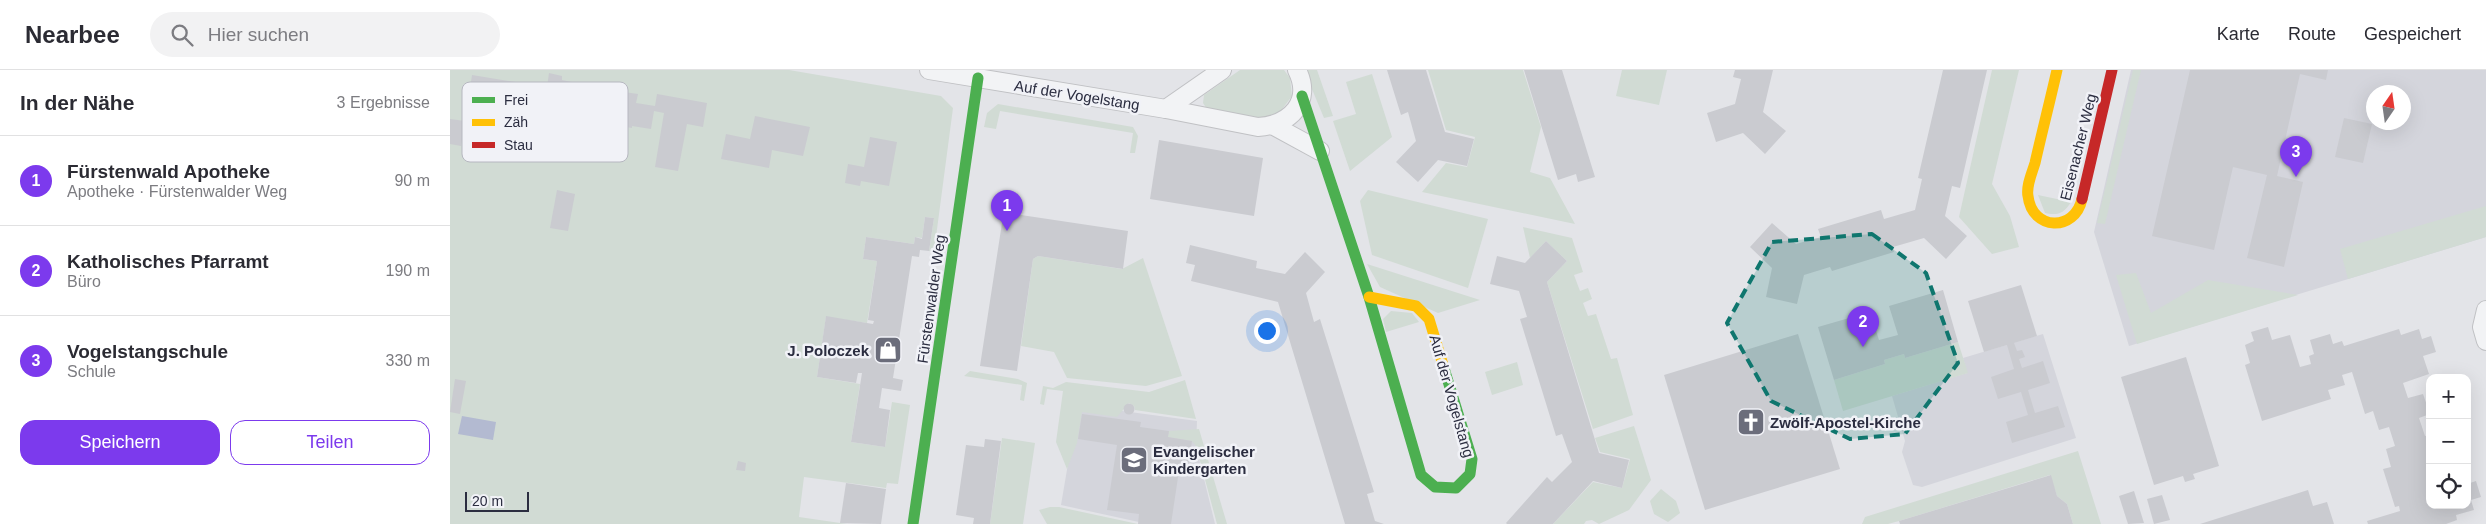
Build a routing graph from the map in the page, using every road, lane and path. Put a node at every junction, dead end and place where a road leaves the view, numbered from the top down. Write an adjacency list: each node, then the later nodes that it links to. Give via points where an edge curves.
1 (929, 70): 6 (street, Auf der Vogelstang)
2 (1222, 70): 8 (street)
3 (1297, 70): 7 (street, Auf der Vogelstang)
4 (2056, 70): 5 (street, Eisenacher Weg, via 2027,194 2035,217 2045,223 2059,224 2072,218 2081,205)
5 (2112, 70)
6 (978, 78): 8 (street, Auf der Vogelstang); 14 (street, Fürstenwalder Weg)
7 (1302, 96): 9 (street, via 1295,111); 10 (street, Auf der Vogelstang)
8 (1166, 109): 9 (street, Auf der Vogelstang, via 1258,127)
9 (1274, 126): 10 (street, Auf der Vogelstang)
10 (1320, 152): 11 (street, Auf der Vogelstang)
11 (1369, 297): 11 (street, Auf der Vogelstang, via 1422,475 1435,487 1456,488 1470,474 1472,459 1430,319 1416,306)
12 (2486, 310): 13 (street, via 2482,327)
13 (2486, 341)
14 (913, 524)

